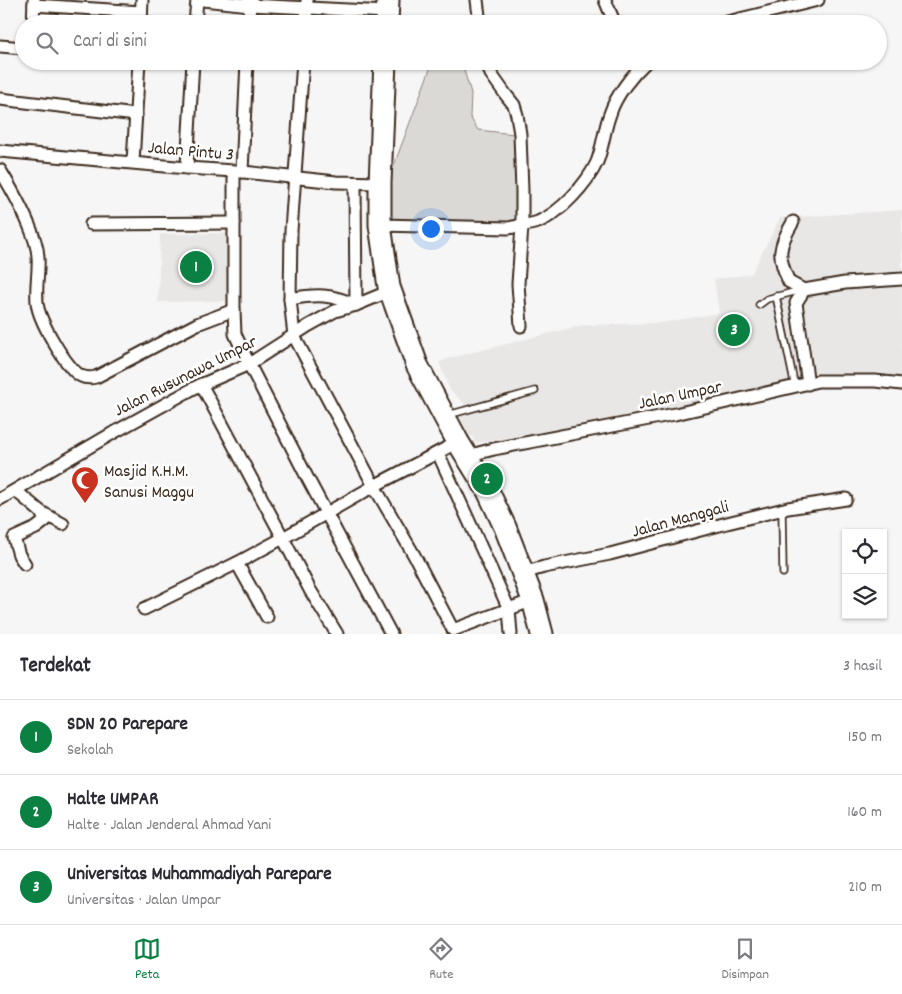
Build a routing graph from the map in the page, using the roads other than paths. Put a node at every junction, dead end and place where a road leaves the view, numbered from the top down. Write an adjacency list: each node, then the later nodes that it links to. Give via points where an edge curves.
1 (142, 0): 13 (street)
2 (197, 0): 14 (street)
3 (203, 0): 8 (street)
4 (477, 0): 15 (street)
5 (605, 0): 16 (street)
6 (818, 0): 17 (street)
7 (34, 2): 11 (street); 12 (street)
8 (250, 3): 9 (street)
9 (307, 4): 10 (street)
10 (387, 12)
11 (33, 15)
12 (121, 15)
13 (141, 15)
14 (196, 15)
15 (479, 15)
16 (611, 15)
17 (756, 15)
18 (0, 46): 19 (street)
19 (15, 47)
20 (138, 70): 28 (street)
21 (192, 70): 31 (street)
22 (246, 70): 33 (street)
23 (302, 70): 34 (street)
24 (385, 70): 36 (highway)
25 (489, 70): 41 (street, via 514,105 517,115)
26 (637, 70): 41 (street, via 616,101 596,164 580,188 550,215)
27 (0, 99): 28 (street)
28 (136, 115): 30 (street)
29 (0, 151): 30 (street, Jalan Pintu 3)
30 (132, 162): 31 (street, Jalan Pintu 3)
31 (187, 168): 33 (street, Jalan Pintu 3)
32 (0, 170): 49 (street, via 21,205 35,241 39,263 36,303 40,316 70,367 81,376 96,377 198,324)
33 (238, 171): 34 (street, Jalan Pintu 3); 38 (street)
34 (294, 178): 35 (street, Jalan Pintu 3); 46 (street)
35 (355, 183): 36 (street, Jalan Pintu 3); 47 (street)
36 (380, 183): 40 (highway)
37 (793, 222): 43 (street, via 784,237 780,262 789,282)
38 (234, 223): 39 (street); 49 (street)
39 (90, 224)
40 (380, 226): 41 (street); 44 (highway)
41 (522, 226): 50 (street, via 518,284)
42 (902, 279): 43 (street)
43 (804, 290): 45 (lane); 54 (street, via 796,303)
44 (390, 291): 47 (street, Jalan Rusunawa Umpar); 58 (highway, via 417,365)
45 (776, 296): 48 (lane); 56 (lane)
46 (290, 299): 47 (street, via 321,295); 51 (street)
47 (356, 305): 51 (street, Jalan Rusunawa Umpar, via 336,310)
48 (759, 305)
49 (234, 310): 52 (street, via 235,334)
50 (521, 326)
51 (294, 336): 52 (street, Jalan Rusunawa Umpar); 61 (street)
52 (249, 364): 53 (street, Jalan Rusunawa Umpar); 67 (street)
53 (201, 384): 62 (street, Jalan Rusunawa Umpar, via 113,432); 69 (street)
54 (808, 384): 55 (street, Jalan Umpar, via 818,381); 56 (street, Jalan Umpar)
55 (902, 384)
56 (795, 387): 59 (street, Jalan Umpar, via 504,447)
57 (535, 391): 58 (lane)
58 (444, 416): 59 (highway)
59 (463, 449): 60 (street, Jalan Umpar); 72 (highway, via 488,491)
60 (438, 453): 61 (street, Jalan Umpar); 76 (street)
61 (374, 486): 67 (street, Jalan Umpar); 78 (street, via 414,555)
62 (16, 491): 63 (street, Jalan Rusunawa Umpar); 66 (street)
63 (0, 500)
64 (846, 500): 65 (street, Jalan Manggali)
65 (782, 510): 72 (street, Jalan Manggali); 73 (lane)
66 (40, 512): 68 (street); 71 (street, via 45,521 14,538)
67 (326, 513): 69 (street, Jalan Umpar); 80 (street)
68 (63, 524)
69 (282, 538): 70 (street, Jalan Umpar); 79 (street)
70 (237, 562): 75 (street, Jalan Umpar); 77 (street)
71 (25, 564)
72 (523, 573): 74 (highway)
73 (783, 573)
74 (533, 600): 76 (street); 82 (highway)
75 (144, 609)
76 (509, 609): 78 (street); 81 (street)
77 (267, 617)
78 (450, 633)
79 (337, 634)
80 (391, 634)
81 (511, 634)
82 (542, 634)

